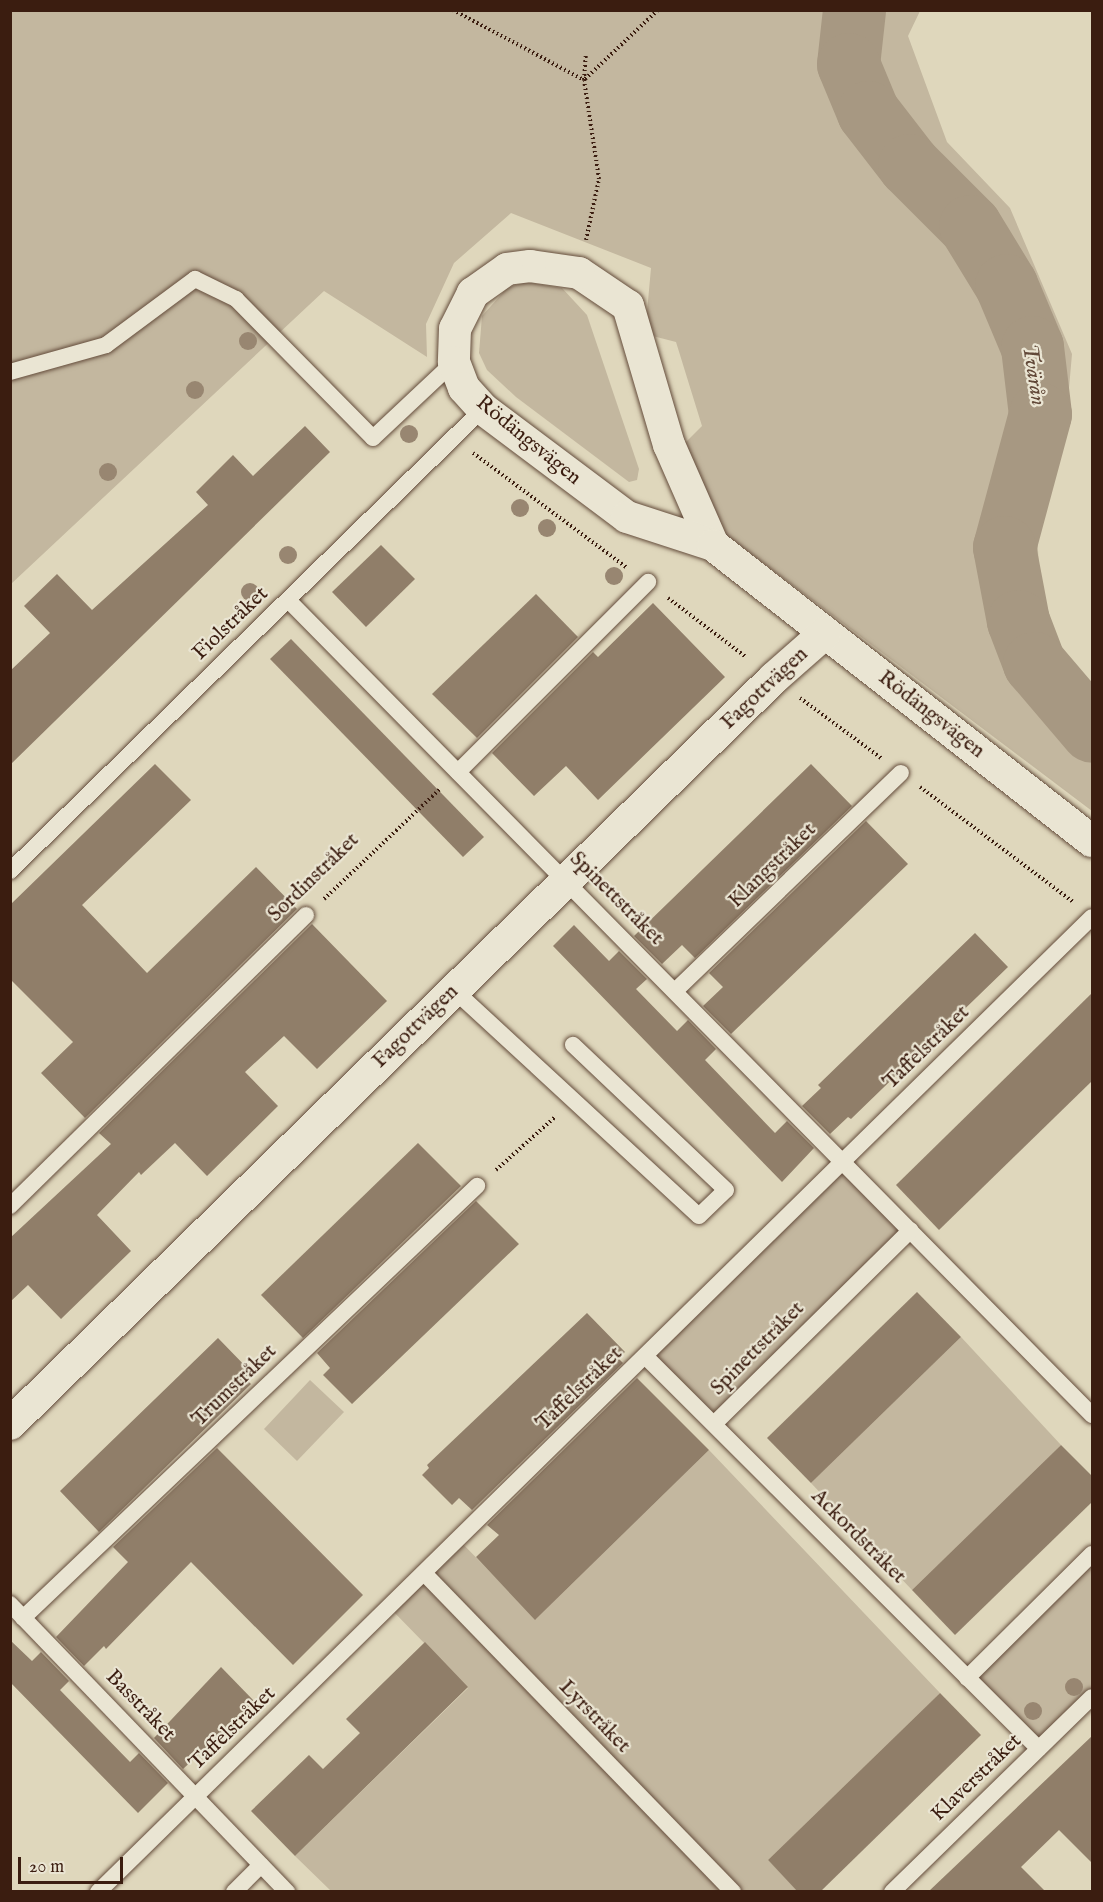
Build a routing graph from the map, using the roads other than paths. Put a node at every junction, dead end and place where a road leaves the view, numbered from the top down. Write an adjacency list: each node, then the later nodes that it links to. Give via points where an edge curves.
1 (454, 362): 2 (lane, via 373,438 236,299 195,279 106,345); 3 (street, Rödängsvägen, via 464,388); 4 (street, Rödängsvägen, via 456,330 473,292 507,269 530,266 579,273 628,306 669,445)
2 (10, 372)
3 (483, 409): 4 (street, Rödängsvägen, via 627,517); 6 (lane, Fiolstråket)
4 (713, 545): 7 (street, Rödängsvägen)
5 (648, 582): 8 (lane)
6 (288, 600): 8 (lane, Spinettstråket); 11 (lane, Fiolstråket)
7 (825, 633): 10 (street, Rödängsvägen); 12 (street, Fagottvägen)
8 (458, 772): 12 (lane, Spinettstråket)
9 (901, 773): 16 (lane, Klangstråket)
10 (1092, 841)
11 (10, 871)
12 (567, 882): 15 (street, Fagottvägen); 16 (lane, Spinettstråket)
13 (306, 915): 20 (lane, Sordinstråket)
14 (1092, 917): 18 (lane, Taffelstråket)
15 (454, 990): 17 (lane, via 699,1216 726,1190); 25 (street, Fagottvägen)
16 (675, 991): 18 (lane, Spinettstråket)
17 (573, 1045)
18 (843, 1162): 21 (lane, Spinettstråket); 22 (lane, Taffelstråket)
19 (477, 1186): 29 (lane, Trumstråket)
20 (10, 1206)
21 (911, 1230): 23 (lane, Spinettstråket); 24 (lane, Spinettstråket)
22 (645, 1356): 24 (lane, Ackordstråket); 27 (lane, Taffelstråket)
23 (1092, 1415)
24 (714, 1424): 30 (lane, Ackordstråket)
25 (10, 1425)
26 (1092, 1554): 30 (lane)
27 (424, 1573): 33 (lane, Taffelstråket); 38 (lane, Lyrstråket)
28 (10, 1604): 29 (lane, Basstråket)
29 (23, 1618): 33 (lane, Basstråket)
30 (967, 1678): 32 (lane, Ackordstråket)
31 (1092, 1697): 32 (lane, Klaverstråket)
32 (1039, 1749): 39 (lane, Klaverstråket)
33 (196, 1797): 34 (lane, Basstråket); 35 (lane, Taffelstråket)
34 (261, 1864): 36 (lane); 37 (lane, Basstråket)
35 (98, 1892)
36 (234, 1892)
37 (287, 1892)
38 (733, 1892)
39 (892, 1892)

